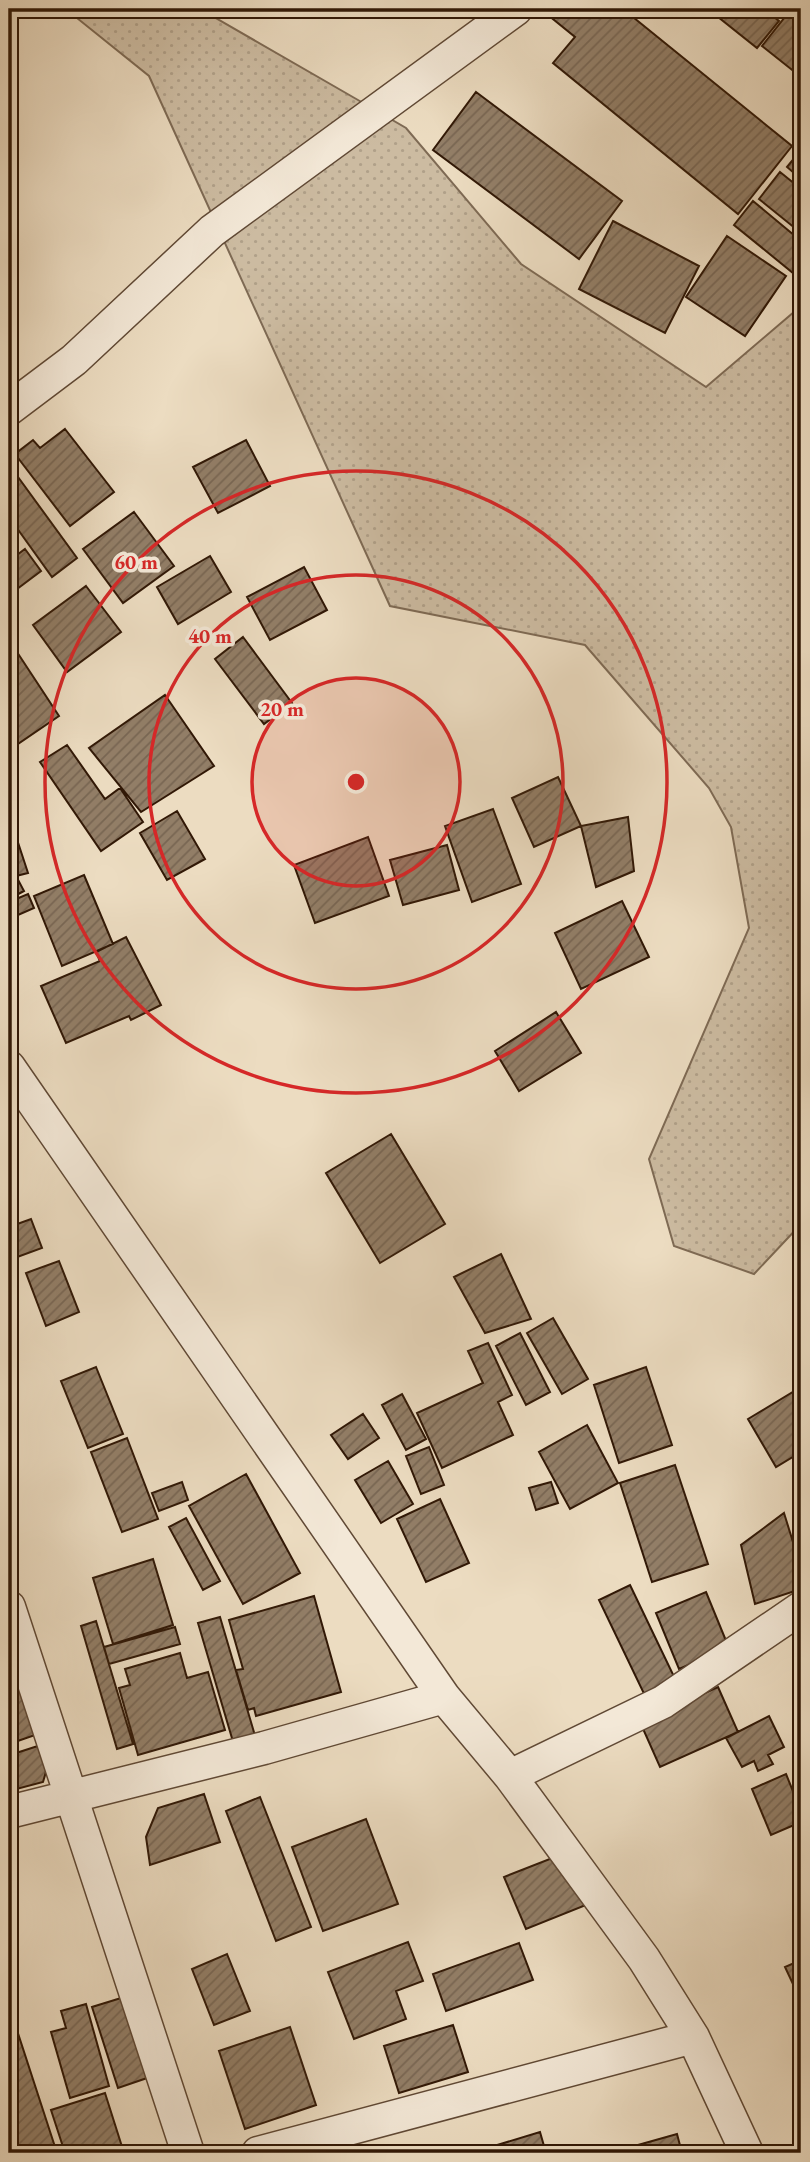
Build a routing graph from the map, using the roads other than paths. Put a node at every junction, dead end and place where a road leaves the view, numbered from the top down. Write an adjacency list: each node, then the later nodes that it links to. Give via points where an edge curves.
1 (516, 9): 2 (street, via 212,231 74,360)
2 (9, 410)
3 (9, 1067): 6 (street)
4 (9, 1607): 8 (street)
5 (801, 1608): 7 (street, via 663,1702)
6 (444, 1697): 7 (street); 8 (street)
7 (510, 1776): 10 (street, via 644,1959)
8 (73, 1797): 9 (street); 11 (street)
9 (9, 1812)
10 (693, 2037): 12 (street); 13 (street)
11 (188, 2153)
12 (258, 2153)
13 (747, 2153)

